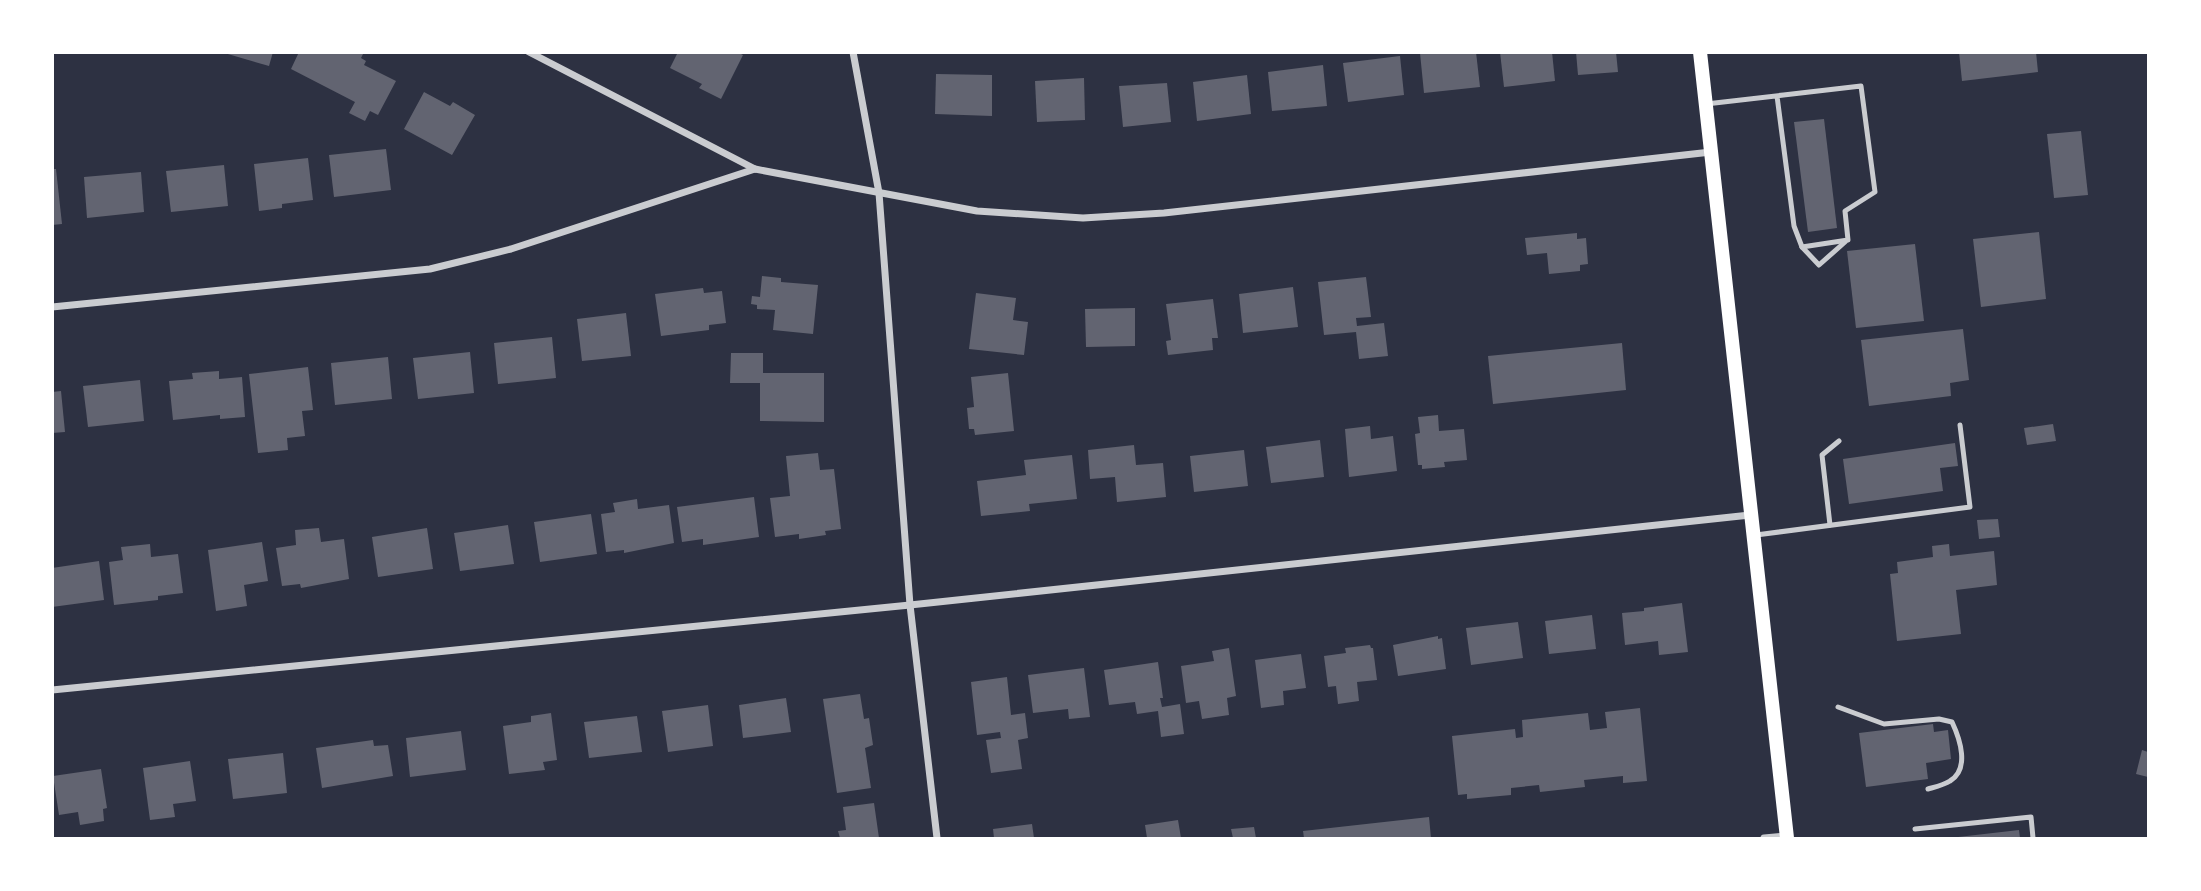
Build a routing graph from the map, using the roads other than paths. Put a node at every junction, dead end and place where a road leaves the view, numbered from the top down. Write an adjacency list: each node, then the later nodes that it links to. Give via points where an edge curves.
1 (529, 52): 7 (street)
2 (853, 52): 8 (street)
3 (1700, 52): 5 (main road)
4 (1777, 96): 5 (lane); 9 (lane, via 1861,86 1875,192 1845,211); 10 (lane, via 1794,226)
5 (1706, 104): 6 (main road)
6 (1712, 152): 8 (street, via 1110,218 977,211); 14 (main road)
7 (755, 169): 8 (street); 11 (street, via 453,265)
8 (879, 193): 17 (street)
9 (1848, 240): 10 (lane); 10 (lane, via 1819,265)
10 (1802, 247)
11 (52, 307)
12 (1960, 425): 15 (lane, via 1970,507)
13 (1839, 441): 15 (lane, via 1822,455)
14 (1750, 515): 16 (main road); 17 (street)
15 (1830, 525): 16 (lane)
16 (1752, 536): 22 (main road)
17 (910, 605): 18 (street); 23 (street)
18 (52, 690)
19 (1838, 707): 20 (lane, via 1884,724 1952,722 1962,765 1953,780)
20 (1928, 789)
21 (1915, 829): 25 (lane, via 2031,817)
22 (1787, 837): 24 (street)
23 (937, 838)
24 (1764, 838)
25 (2033, 838)

